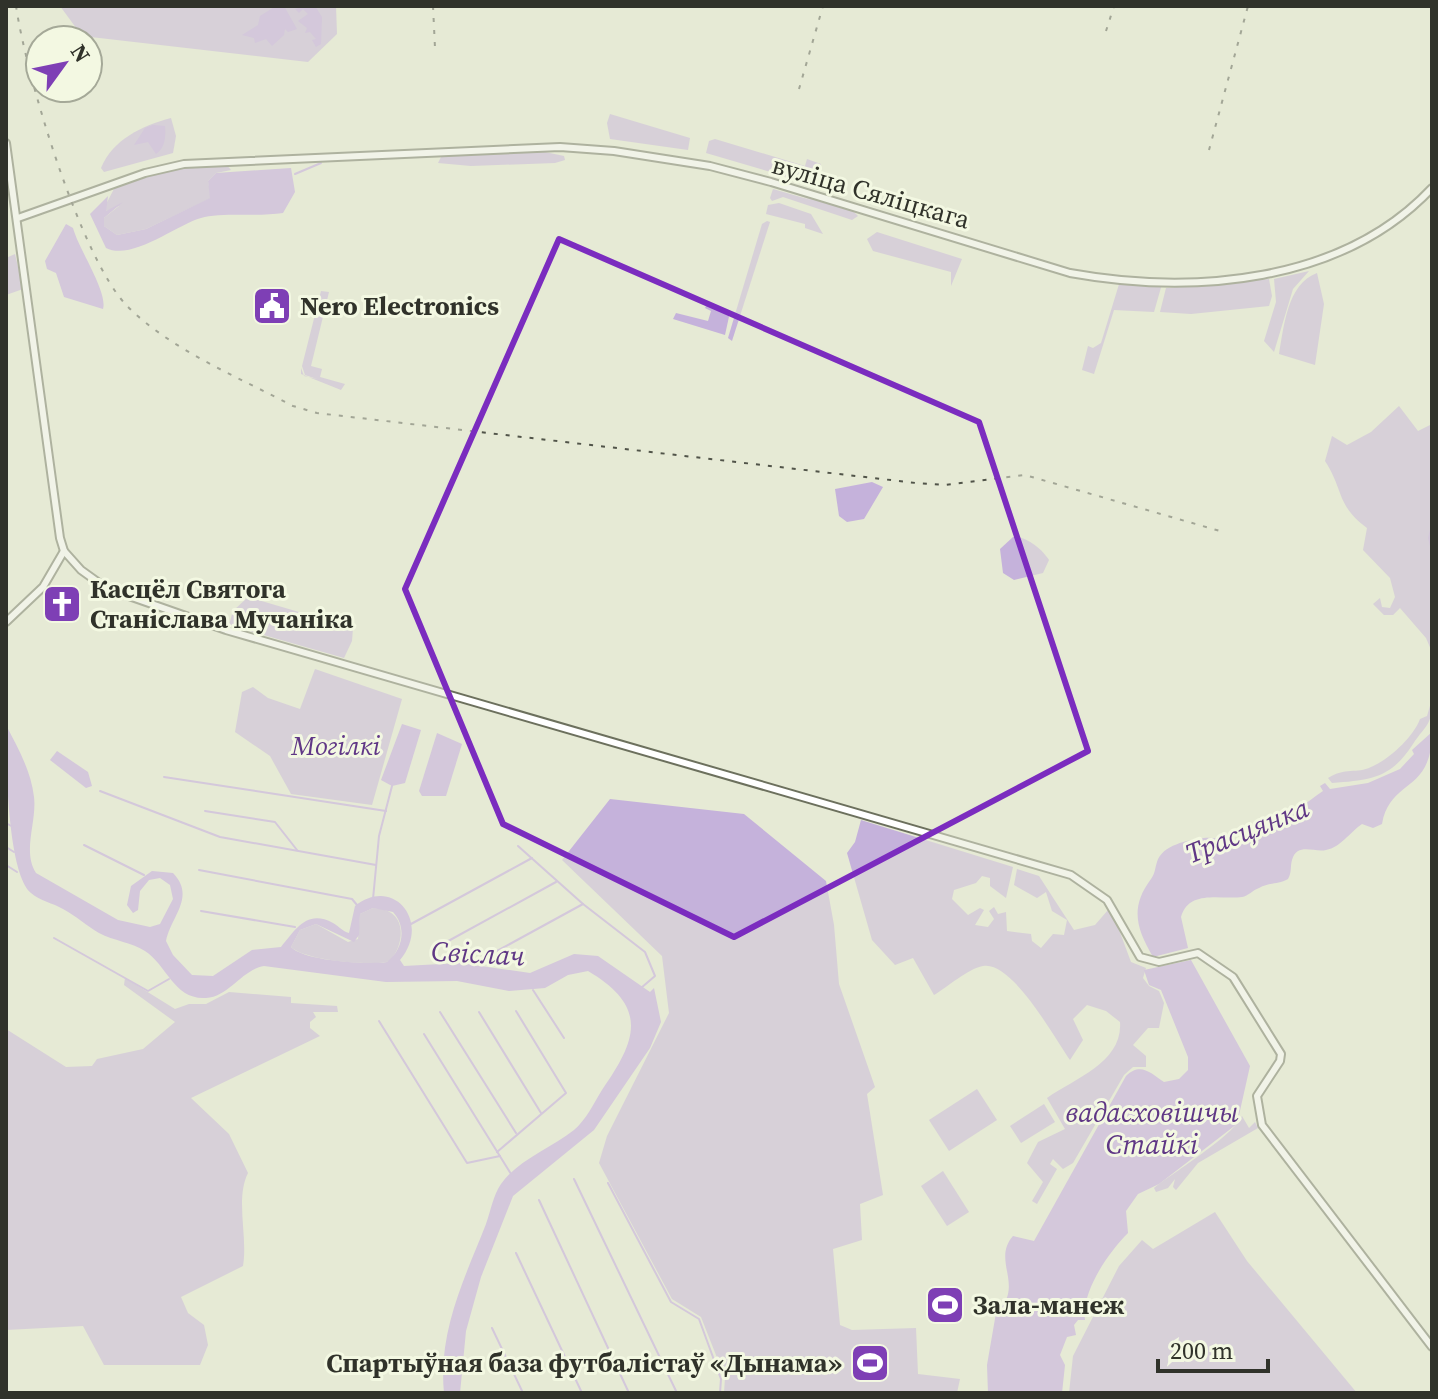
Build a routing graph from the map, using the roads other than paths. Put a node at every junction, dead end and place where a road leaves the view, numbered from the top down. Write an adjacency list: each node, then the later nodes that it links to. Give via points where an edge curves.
1 (6, 143): 3 (main road)
2 (1432, 188): 3 (main road, вуліца Сяліцкага, via 1374,235 1323,260 1225,278 1155,280 1070,273 710,166 560,147 164,167)
3 (18, 218): 4 (main road)
4 (64, 551): 5 (main road, via 43,587); 6 (main road, via 106,588 226,630 1088,883 1107,900 1140,957 1159,962 1202,954 1231,975 1280,1051 1280,1061 1257,1096 1264,1129)
5 (6, 622)
6 (1432, 1347)

